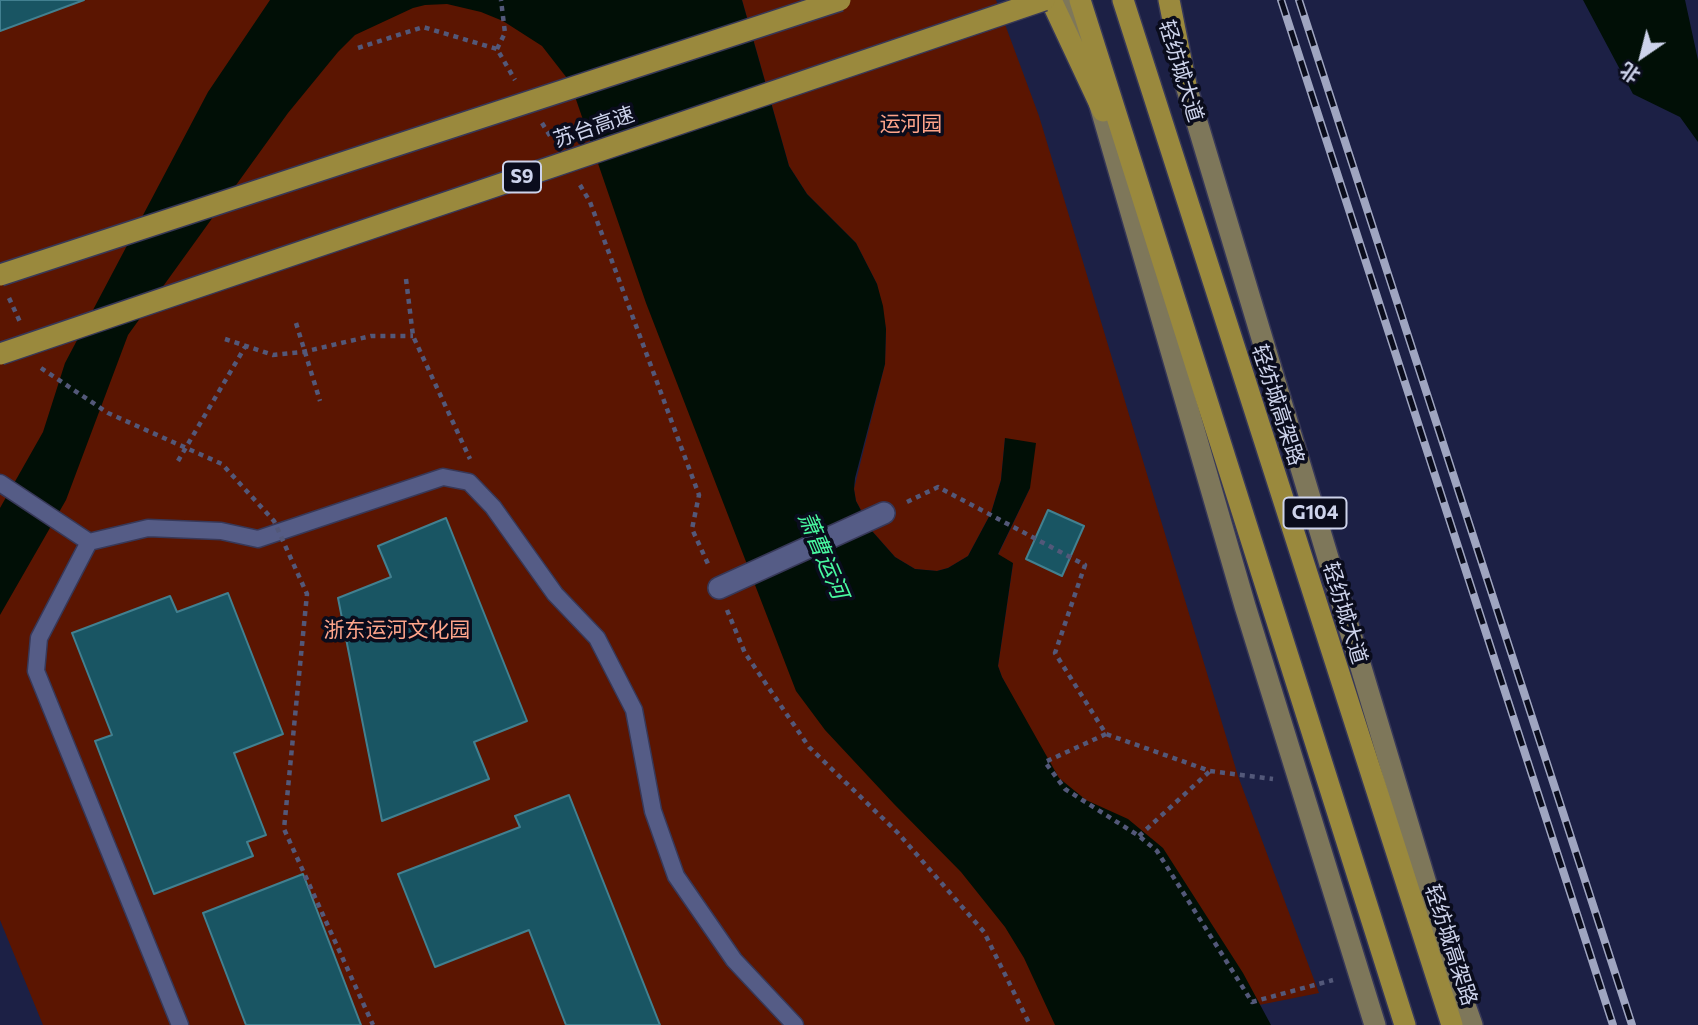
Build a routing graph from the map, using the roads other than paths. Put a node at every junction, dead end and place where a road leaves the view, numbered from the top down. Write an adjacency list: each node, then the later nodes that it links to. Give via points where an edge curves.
1 (841, 0): 11 (highway, 苏台高速, bridge)
2 (1044, 0): 12 (highway, 苏台高速 / S9, bridge)
3 (1051, 0): 10 (highway)
4 (1064, 0): 10 (main road)
5 (1080, 0): 20 (highway)
6 (1124, 0): 21 (highway, 轻纺城高架路)
7 (1160, 0): 9 (main road, 轻纺城大道 / G104)
8 (1169, 0): 9 (highway)
9 (1186, 85): 22 (main road, 轻纺城大道 / G104)
10 (1103, 111): 19 (main road, via 1245,606)
11 (3, 282)
12 (0, 354)
13 (0, 483): 15 (lane)
14 (884, 513): 16 (street)
15 (89, 542): 17 (lane, via 39,638 36,671); 18 (lane, via 148,528 221,531 258,539 443,477 469,482 493,507 555,594 597,638 634,710 653,811 676,876 734,960)
16 (719, 588)
17 (180, 1025)
18 (795, 1025)
19 (1375, 1025)
20 (1405, 1025)
21 (1452, 1025)
22 (1472, 1025)

